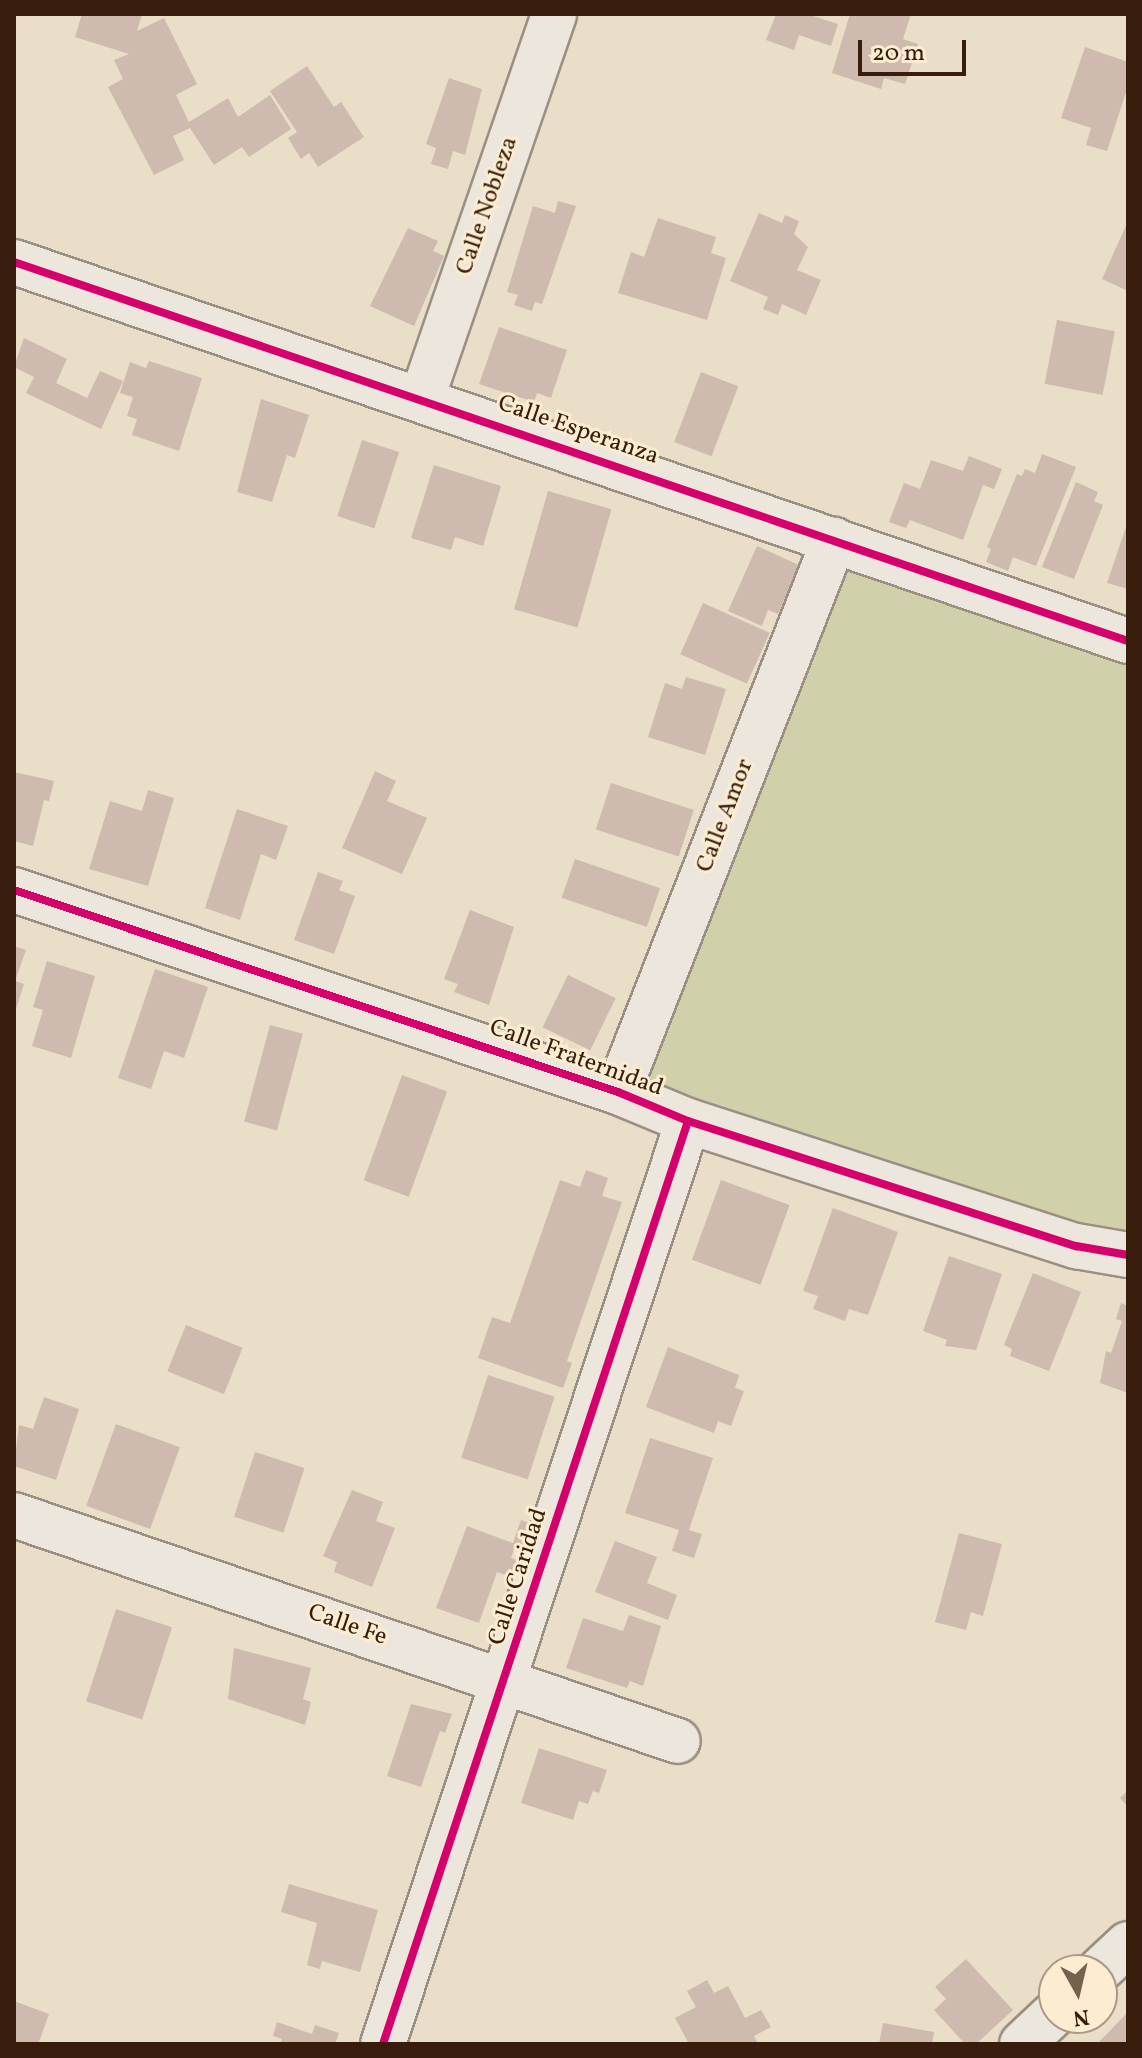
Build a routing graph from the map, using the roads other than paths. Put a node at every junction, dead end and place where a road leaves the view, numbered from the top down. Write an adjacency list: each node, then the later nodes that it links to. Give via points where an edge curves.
1 (554, 14): 3 (street, Calle Nobleza)
2 (14, 262): 3 (street, Calle Esperanza)
3 (422, 398): 4 (street, Calle Esperanza)
4 (834, 540): 5 (street, Calle Esperanza); 7 (street, Calle Amor)
5 (1128, 641)
6 (14, 890): 7 (street, Calle Fraternidad)
7 (618, 1092): 8 (street, Calle Fraternidad)
8 (688, 1121): 9 (street, Calle Fraternidad, via 1076,1246); 11 (street, Calle Caridad)
9 (1128, 1255)
10 (14, 1515): 11 (street, Calle Fe)
11 (507, 1680): 12 (street, Calle Fe); 14 (street, Calle Caridad)
12 (678, 1741)
13 (1038, 2029): 15 (street)
14 (383, 2044)
15 (1022, 2044)

